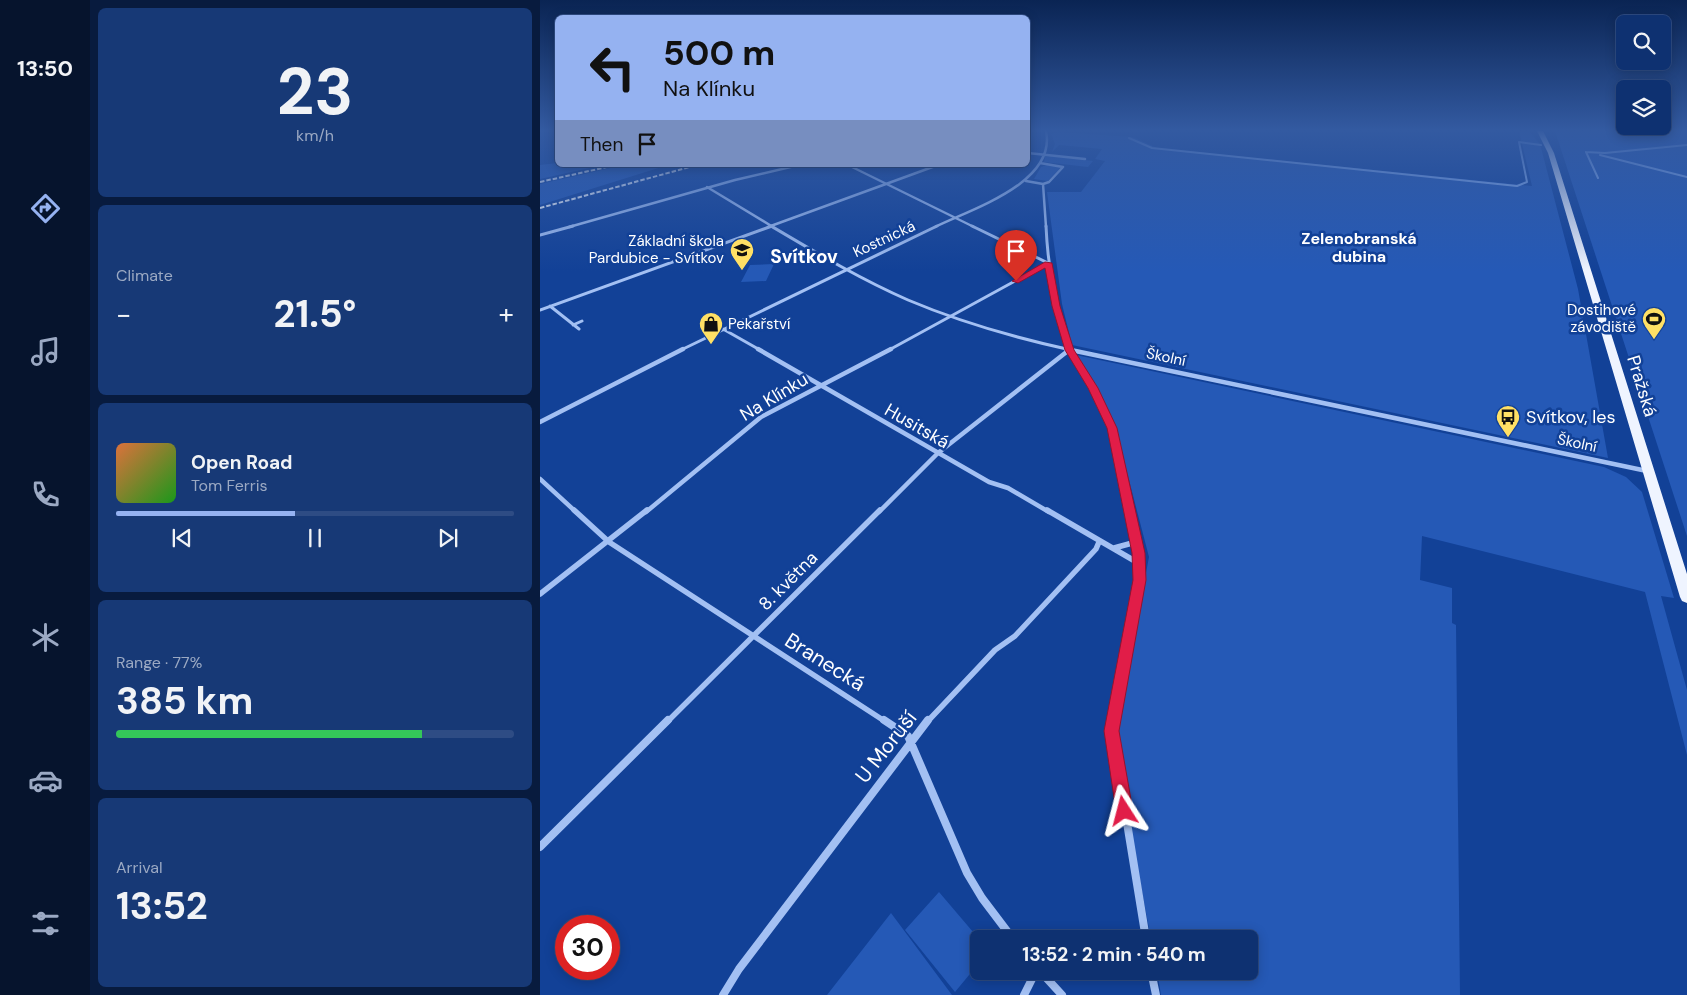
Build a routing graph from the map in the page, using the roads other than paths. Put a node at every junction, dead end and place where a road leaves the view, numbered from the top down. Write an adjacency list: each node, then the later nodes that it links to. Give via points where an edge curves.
1 (747, 177): 10 (street)
2 (873, 177): 8 (street)
3 (904, 177): 8 (street)
4 (1029, 177): 7 (street, Kostnická)
5 (1053, 177): 9 (street)
6 (1559, 177): 27 (main road, Pražská)
7 (1026, 181): 9 (street); 11 (street, Kostnická)
8 (886, 184): 11 (street); 12 (street)
9 (1043, 184): 14 (street)
10 (707, 187): 12 (street, Školní); 13 (street)
11 (955, 218): 14 (street); 15 (street, Kostnická)
12 (772, 226): 15 (street, Školní); 16 (street)
13 (540, 235)
14 (1048, 263): 18 (street, Na Klínku); 23 (street)
15 (848, 269): 18 (street, Školní, via 885,289); 22 (street, Kostnická)
16 (550, 306): 17 (street); 20 (street)
17 (540, 310)
18 (951, 316): 23 (street, Školní); 24 (street, Na Klínku)
19 (582, 321): 20 (street)
20 (573, 325): 21 (street)
21 (579, 329)
22 (723, 329): 24 (street, Husitská); 25 (street, Kostnická)
23 (1069, 350): 26 (street, 8. května); 27 (street, Školní); 31 (street, via 1093,388 1112,428)
24 (819, 386): 26 (street, Husitská); 29 (street, Na Klínku, via 755,421)
25 (540, 422)
26 (938, 453): 30 (street, Husitská, via 988,482 1016,492); 36 (street, 8. května)
27 (1648, 471): 35 (main road, Pražská)
28 (540, 479): 29 (street, Branecká)
29 (609, 542): 34 (street, Na Klínku); 36 (street, Branecká)
30 (1099, 542): 32 (street, Husitská); 37 (street, U Moruší, via 1016,636 995,650)
31 (1136, 542): 32 (street); 33 (street)
32 (1114, 548): 33 (street, Husitská)
33 (1140, 564): 40 (street, via 1140,580 1112,731)
34 (540, 594)
35 (1687, 597)
36 (754, 637): 37 (street, Branecká); 38 (street, 8. května)
37 (911, 740): 39 (street, Branecká, via 967,873); 44 (street, U Moruší, via 739,969)
38 (540, 847)
39 (1006, 930)
40 (1145, 930)
41 (1033, 980): 45 (street)
42 (1047, 980): 46 (street)
43 (1153, 980): 47 (street)
44 (723, 995)
45 (1024, 995)
46 (1062, 995)
47 (1156, 995)

